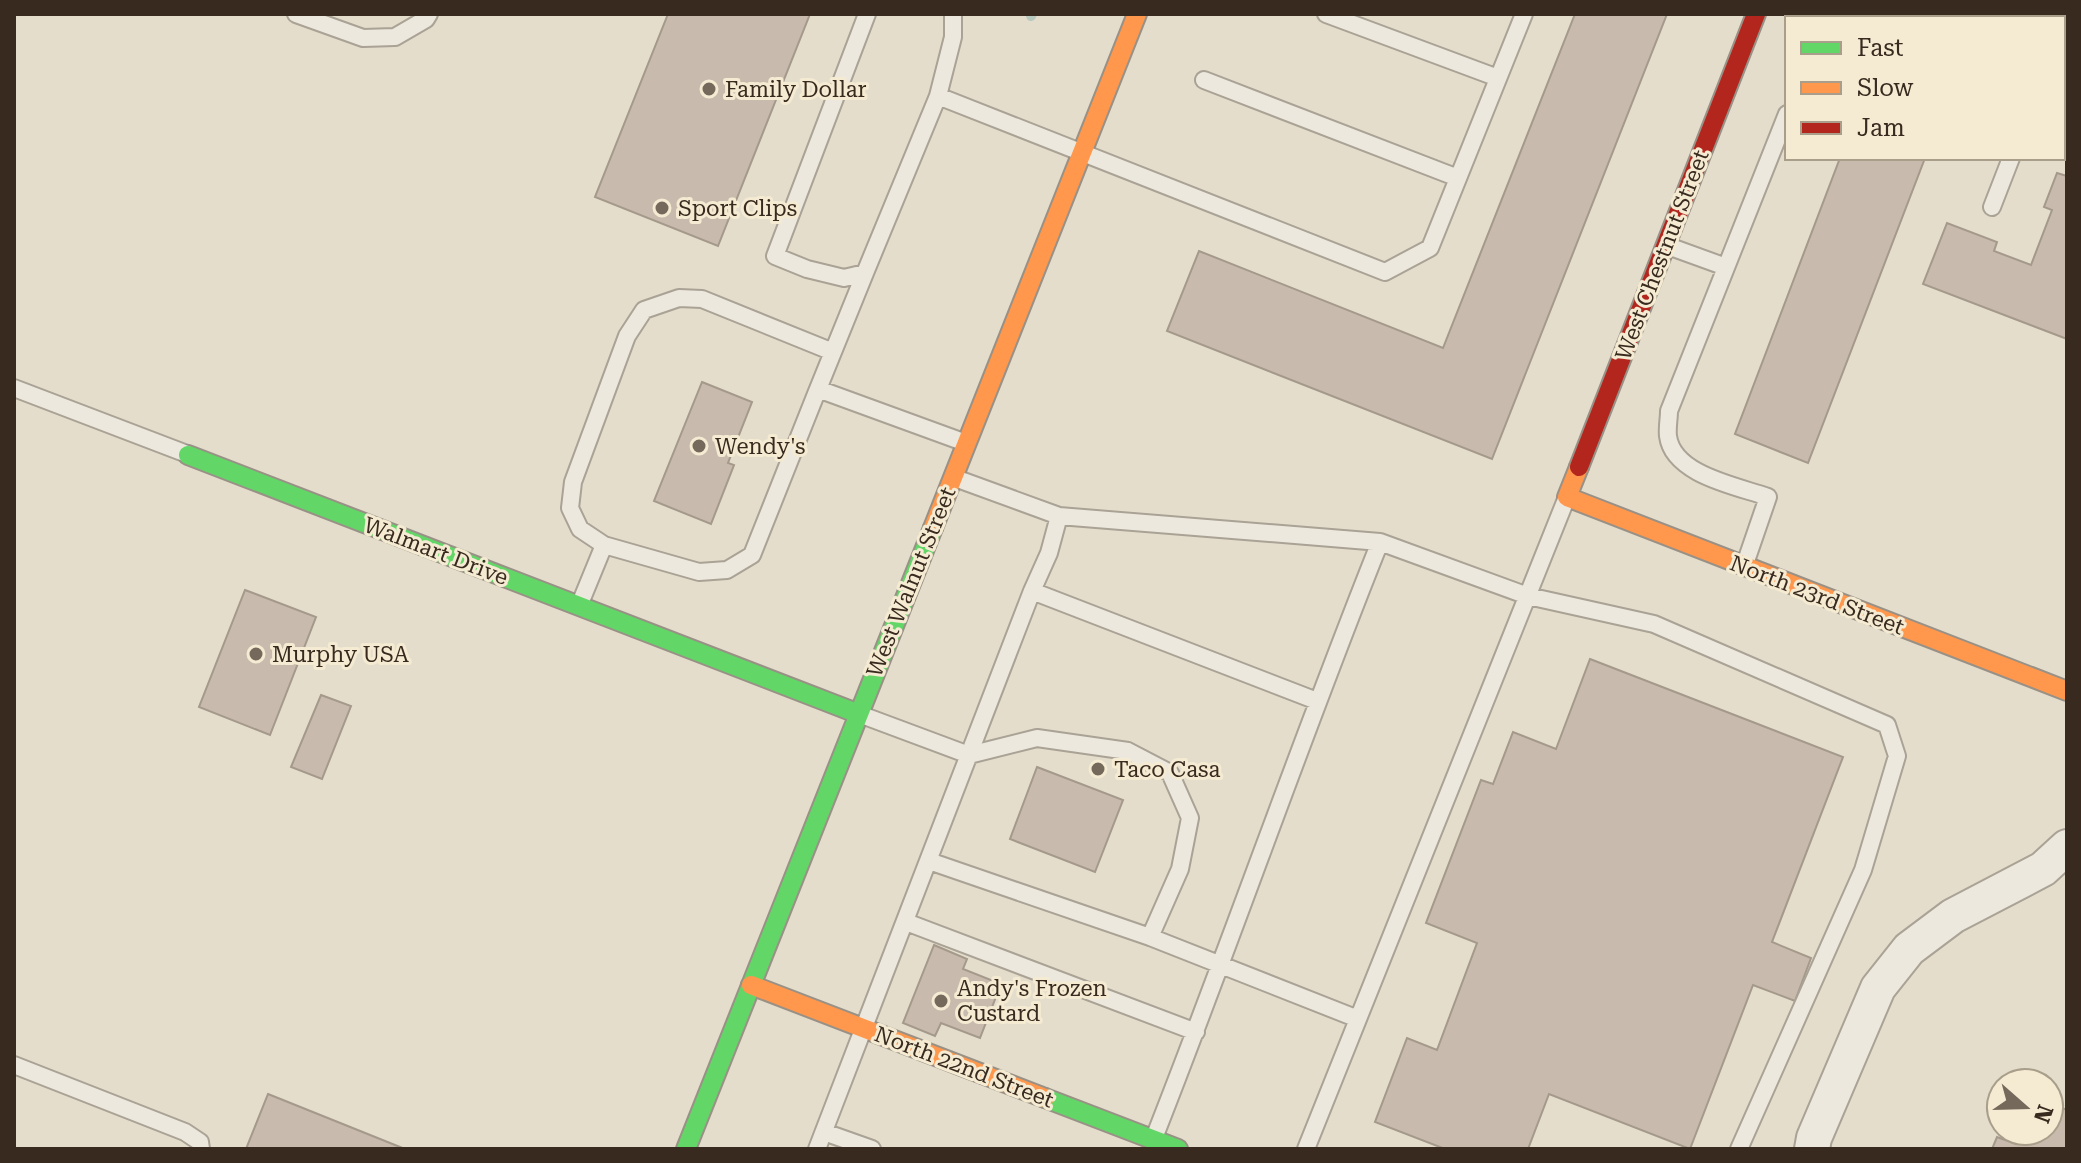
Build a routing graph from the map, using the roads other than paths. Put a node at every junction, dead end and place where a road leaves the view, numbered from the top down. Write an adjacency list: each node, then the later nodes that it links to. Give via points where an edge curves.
1 (296, 14): 2 (lane, via 363,38 395,37)
2 (429, 14)
3 (867, 14): 19 (lane, via 775,256 844,278)
4 (953, 14): 11 (lane, via 953,37)
5 (1137, 14): 13 (street, West Walnut Street)
6 (1326, 14): 9 (lane)
7 (1524, 14): 9 (lane)
8 (1756, 14): 17 (street, West Chestnut Street)
9 (1498, 78): 15 (lane)
10 (1204, 80): 15 (lane)
11 (938, 96): 13 (lane); 19 (lane)
12 (1785, 119): 18 (lane)
13 (1082, 151): 15 (lane, via 1385,272 1430,248); 23 (street, West Walnut Street)
14 (2010, 160): 16 (lane)
15 (1458, 178)
16 (1992, 207)
17 (1666, 245): 18 (lane); 26 (street, West Chestnut Street)
18 (1726, 267): 30 (lane, via 1669,411 1668,437 1675,455 1690,470 1768,497)
19 (865, 273): 20 (lane)
20 (833, 352): 22 (lane); 29 (lane, via 702,299 679,298 644,310 617,360 573,482 570,508 580,529)
21 (14, 388): 24 (lane, Walmart Drive)
22 (818, 389): 23 (lane); 29 (lane, via 752,555 727,570 699,572)
23 (966, 443): 25 (street, West Walnut Street)
24 (188, 455): 33 (street, Walmart Drive)
25 (953, 477): 27 (lane); 36 (street, West Walnut Street)
26 (1567, 497): 30 (street, North 23rd Street); 32 (lane)
27 (1059, 516): 28 (lane); 31 (lane)
28 (1380, 542): 32 (lane); 35 (lane)
29 (604, 545): 33 (lane)
30 (1744, 566): 34 (street, North 23rd Street)
31 (1032, 591): 35 (lane); 37 (lane)
32 (1528, 596): 44 (lane); 56 (lane, via 1654,624 1887,725 1897,756 1863,870)
33 (579, 606): 36 (street, Walmart Drive)
34 (2067, 691)
35 (1317, 701): 42 (lane)
36 (859, 714): 37 (lane); 43 (street, West Walnut Street)
37 (969, 755): 39 (lane); 41 (lane, via 1037,738 1128,751 1170,773 1190,818 1180,869)
38 (2067, 847): 57 (street, via 2043,869 1953,916 1909,949 1878,988)
39 (929, 861): 40 (lane); 41 (lane)
40 (906, 922): 45 (lane); 46 (lane)
41 (1150, 937): 42 (lane)
42 (1222, 966): 44 (lane); 46 (lane)
43 (751, 985): 45 (street, North 22nd Street); 51 (street, West Walnut Street)
44 (1358, 1019): 55 (lane)
45 (864, 1029): 48 (lane); 49 (street, North 22nd Street)
46 (1196, 1032): 49 (lane)
47 (14, 1065): 50 (lane, via 185,1132 200,1142)
48 (824, 1132): 52 (lane); 53 (lane)
49 (1150, 1144): 54 (street, North 22nd Street)
50 (201, 1149)
51 (686, 1149)
52 (817, 1149)
53 (872, 1149)
54 (1178, 1149)
55 (1306, 1149)
56 (1739, 1149)
57 (1812, 1149)

